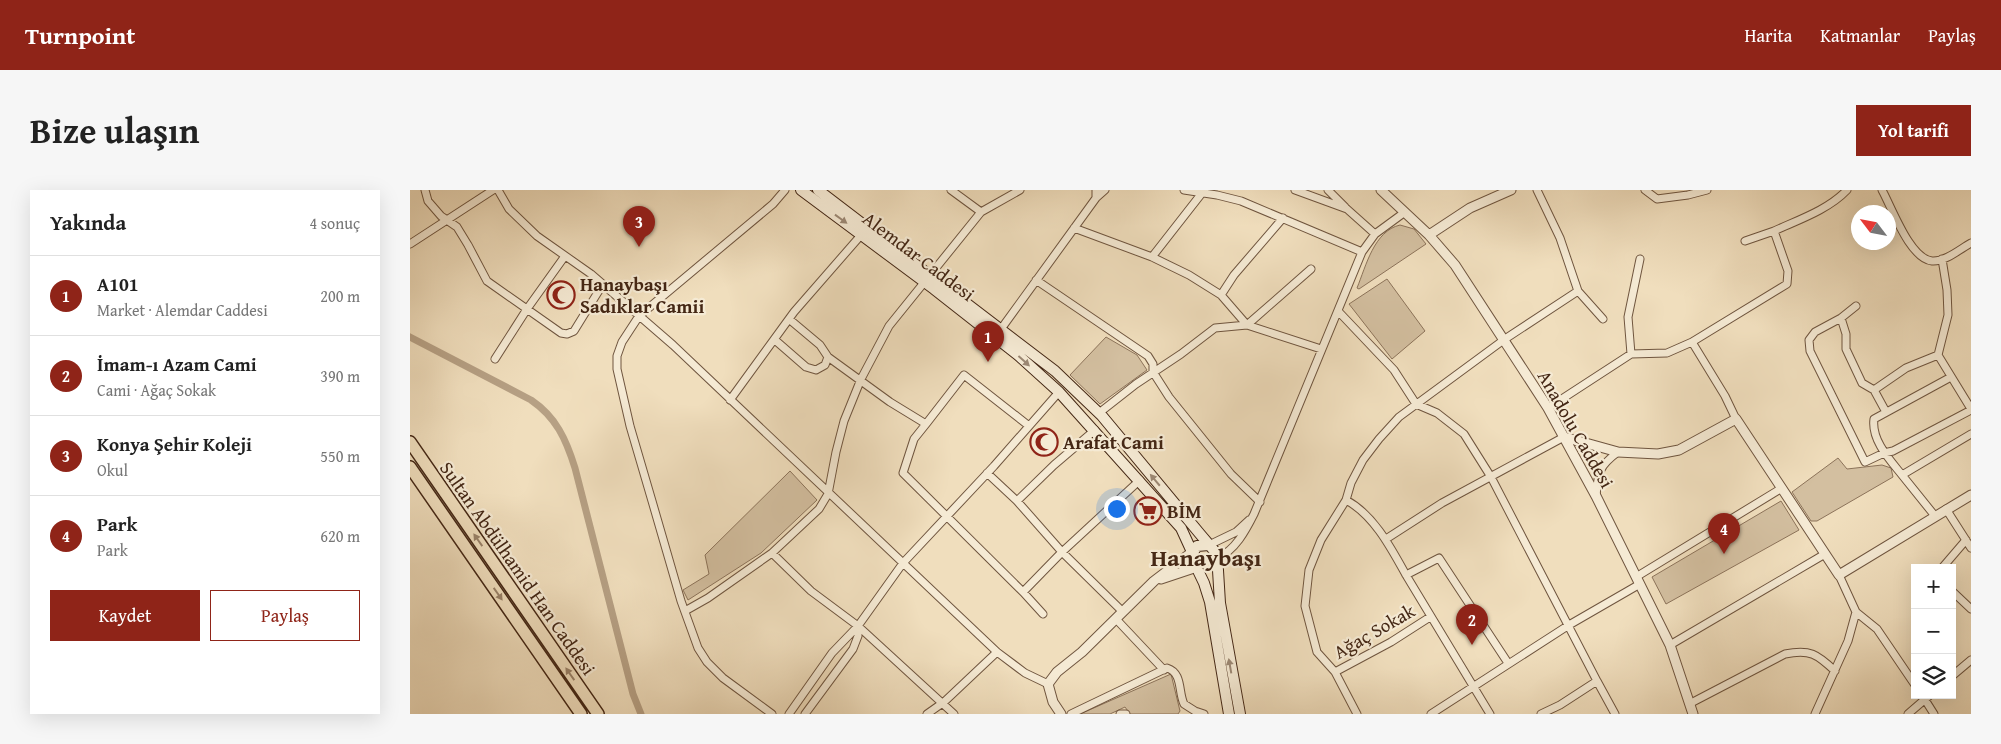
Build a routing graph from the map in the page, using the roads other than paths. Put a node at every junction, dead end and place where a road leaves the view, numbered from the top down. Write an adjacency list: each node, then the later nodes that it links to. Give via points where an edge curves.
1 (425, 190): 26 (street, via 428,201)
2 (493, 190): 26 (street)
3 (498, 190): 36 (street, via 509,209 537,236)
4 (785, 190): 49 (street, via 760,216)
5 (801, 190): 29 (main road, Alemdar Caddesi, one-way to 29)
6 (818, 190): 41 (main road, Alemdar Caddesi)
7 (951, 190): 23 (street)
8 (1020, 190): 23 (street)
9 (1105, 190): 21 (street)
10 (1184, 190): 20 (street)
11 (1295, 190): 22 (street)
12 (1328, 190): 22 (street)
13 (1381, 190): 24 (street, Anadolu Caddesi)
14 (1511, 190): 31 (street, via 1470,208)
15 (1537, 190): 44 (street, via 1560,238)
16 (1707, 190): 19 (street, via 1657,199)
17 (1847, 190): 28 (street, via 1826,206)
18 (1882, 190): 39 (street, via 1918,255 1932,261)
19 (1650, 191)
20 (1202, 193): 25 (street, via 1241,201); 37 (street)
21 (1096, 194): 27 (street)
22 (1347, 209): 30 (street)
23 (981, 212): 41 (street)
24 (1405, 212): 30 (street); 31 (street, Anadolu Caddesi)
25 (1283, 218): 35 (street); 45 (street)
26 (448, 220): 34 (street); 47 (street, via 457,227 487,282)
27 (1074, 228): 37 (street); 42 (street)
28 (1774, 231): 32 (street); 57 (street, via 1788,271 1787,284)
29 (862, 234): 41 (main road, Alemdar Caddesi); 51 (street)
30 (1375, 234): 35 (street)
31 (1429, 235): 55 (street, Anadolu Caddesi, via 1455,265)
32 (1744, 241)
33 (1971, 243): 39 (street)
34 (410, 244)
35 (1362, 252): 48 (street)
36 (565, 256): 43 (street); 47 (street)
37 (1152, 257): 45 (street)
38 (1640, 259): 59 (street, via 1628,316)
39 (1942, 259): 60 (street, via 1948,315)
40 (1311, 269): 53 (street)
41 (926, 278): 54 (main road, Alemdar Caddesi); 65 (street, via 889,326); 67 (main road, Alemdar Caddesi, one-way to 67)
42 (1036, 280): 54 (street); 63 (street, via 1148,356)
43 (603, 284): 47 (street, via 574,330 567,334); 49 (street)
44 (1578, 291): 52 (street); 55 (street)
45 (1221, 295): 53 (street)
46 (1856, 306): 50 (street)
47 (526, 309): 62 (street)
48 (1338, 311): 58 (street); 69 (street, via 1394,370)
49 (639, 316): 68 (street); 118 (street, via 622,342 617,369 633,435)
50 (1841, 318): 66 (street, via 1846,349 1862,382); 82 (street, via 1815,332 1809,340 1810,350 1865,462)
51 (790, 319): 56 (street); 61 (street)
52 (1602, 319)
53 (1247, 325): 58 (street); 63 (street, via 1215,328)
54 (1001, 329): 73 (main road, Alemdar Caddesi, via 1055,371)
55 (1504, 339): 69 (street); 70 (street, Anadolu Caddesi)
56 (775, 340): 61 (street, via 806,367 816,370 824,365); 68 (street)
57 (1692, 342): 59 (street, via 1667,353); 74 (street)
58 (1321, 349): 94 (street)
59 (1632, 354): 70 (street)
60 (1938, 355): 64 (street); 66 (street, via 1906,368)
61 (828, 356): 65 (street)
62 (495, 359)
63 (1153, 372): 73 (street); 94 (street, via 1230,474)
64 (1952, 377): 71 (street); 72 (street)
65 (861, 379): 75 (street); 89 (street, via 844,422)
66 (1874, 390): 72 (street)
67 (1059, 392): 76 (street); 77 (main road, Alemdar Caddesi)
68 (730, 400): 89 (street)
69 (1416, 404): 86 (street, via 1437,413 1464,434); 92 (street, via 1392,424 1363,460)
70 (1548, 408): 79 (street, Anadolu Caddesi)
71 (1971, 410): 82 (street, via 1893,452)
72 (1886, 412): 82 (street, via 1874,419 1872,427)
73 (1099, 413): 101 (main road, Alemdar Caddesi, one-way to 73)
74 (1736, 419): 81 (street, via 1679,450 1658,454); 88 (street)
75 (926, 424): 76 (street, via 964,375); 98 (street, via 914,439 903,473)
76 (1029, 426): 84 (street)
77 (1095, 430): 87 (main road, Alemdar Caddesi); 93 (street)
78 (1971, 434): 85 (street)
79 (1564, 437): 81 (street); 86 (street); 91 (street, Anadolu Caddesi)
80 (410, 442): 145 (main road, Sultan Abdülhamid Han Caddesi, one-way to 80)
81 (1618, 452): 91 (street, via 1604,462 1597,480)
82 (1884, 453): 85 (street)
83 (410, 467): 144 (main road, Sultan Abdülhamid Han Caddesi, one-way to 144)
84 (987, 473): 93 (street); 98 (street)
85 (1902, 475): 97 (street)
86 (1491, 477): 99 (street, via 1442,503); 124 (street)
87 (1140, 480): 103 (street); 104 (main road, Alemdar Caddesi, via 1181,528)
88 (1782, 488): 106 (street); 114 (street)
89 (828, 494): 105 (street, via 819,509); 108 (street)
90 (1971, 495): 95 (street)
91 (1596, 496): 114 (street, Anadolu Caddesi)
92 (1346, 500): 99 (street, via 1356,505); 132 (street, via 1321,540 1309,570 1305,606 1317,652)
93 (1016, 501): 103 (street)
94 (1260, 502): 96 (street)
95 (1946, 509): 97 (street); 100 (street)
96 (1254, 514): 101 (street, via 1236,532); 107 (street, via 1232,547)
97 (1935, 516): 112 (street)
98 (947, 517): 108 (street); 115 (street)
99 (1386, 539): 111 (street)
100 (1966, 540): 102 (street); 109 (street)
101 (1209, 544): 104 (main road, via 1201,544); 107 (main road, via 1216,550)
102 (1971, 548)
103 (1062, 552): 115 (street); 119 (street)
104 (1192, 552): 110 (main road, via 1192,560); 113 (street)
105 (772, 553): 118 (street); 125 (street, via 811,591)
106 (1825, 554): 112 (street); 126 (street)
107 (1217, 558): 110 (main road, via 1212,568 1204,570); 157 (main road, one-way to 107, via 1220,603)
108 (903, 563): 125 (street); 127 (street)
109 (1945, 564)
110 (1197, 567): 113 (street); 156 (main road, via 1210,602)
111 (1406, 574): 122 (street); 129 (street, via 1439,558)
112 (1839, 576): 120 (street)
113 (1154, 581): 119 (street)
114 (1638, 581): 124 (street); 126 (street, Anadolu Caddesi)
115 (1023, 592): 121 (street)
116 (1956, 595): 117 (street)
117 (1971, 609)
118 (686, 611): 146 (street, via 698,648 707,662)
119 (1123, 612): 123 (street)
120 (1856, 612): 131 (street); 134 (street, via 1877,629)
121 (1043, 614)
122 (1430, 617): 132 (street, Ağaç Sokak); 137 (street)
123 (1116, 619): 130 (street); 136 (street)
124 (1569, 625): 129 (street); 135 (street)
125 (858, 626): 140 (street); 147 (street, via 832,653); 148 (street, via 853,649)
126 (1670, 645): 141 (street, Anadolu Caddesi)
127 (996, 652): 136 (street, via 1025,673); 140 (street)
128 (1971, 660): 133 (street)
129 (1508, 663): 137 (street)
130 (1164, 670): 142 (street, via 1175,671); 152 (street)
131 (1835, 671): 141 (street, via 1820,657 1802,651 1786,654); 164 (street)
132 (1335, 672): 158 (street)
133 (1956, 673)
134 (1911, 679)
135 (1596, 681): 161 (street); 162 (street)
136 (1048, 684): 151 (street, via 1053,702)
137 (1472, 687): 143 (street); 160 (street)
138 (1924, 699): 165 (street)
139 (1927, 699): 166 (street)
140 (944, 702): 149 (street); 150 (street)
141 (1691, 703): 163 (street, Anadolu Caddesi)
142 (1187, 711): 155 (street)
143 (1443, 711): 159 (street)
144 (581, 714)
145 (598, 714)
146 (772, 714)
147 (789, 714)
148 (805, 714)
149 (927, 714)
150 (954, 714)
151 (1061, 714)
152 (1071, 714)
153 (1120, 714): 154 (street)
154 (1126, 714)
155 (1204, 714)
156 (1229, 714)
157 (1240, 714)
158 (1357, 714)
159 (1431, 714)
160 (1490, 714)
161 (1541, 714)
162 (1614, 714)
163 (1693, 714)
164 (1815, 714)
165 (1908, 714)
166 (1934, 714)

